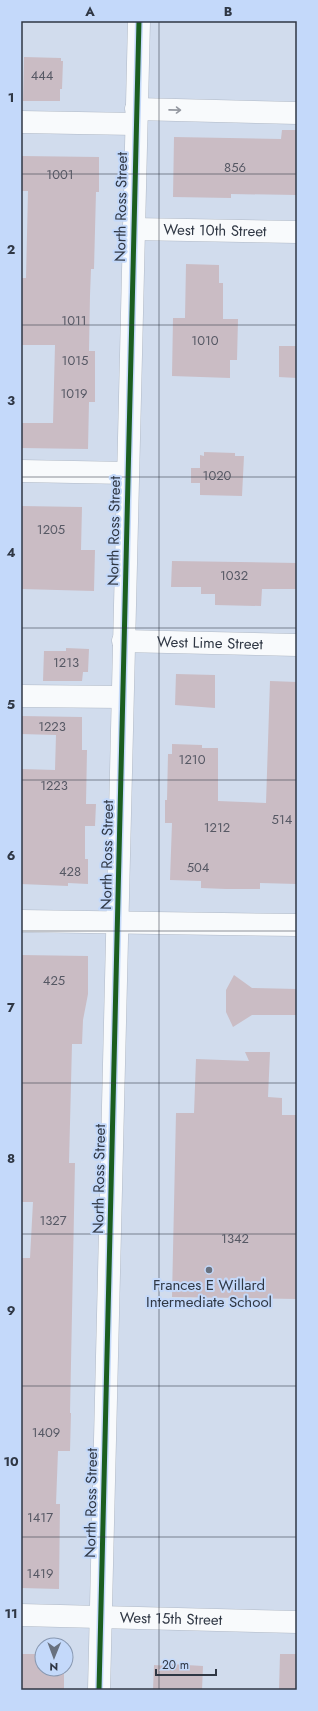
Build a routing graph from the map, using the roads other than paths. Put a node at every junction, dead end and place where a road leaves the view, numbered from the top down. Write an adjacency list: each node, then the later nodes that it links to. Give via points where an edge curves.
1 (139, 21): 3 (street, North Ross Street)
2 (297, 113): 3 (street, one-way to 2)
3 (135, 116): 4 (street); 5 (street, North Ross Street)
4 (21, 122)
5 (133, 229): 6 (street, West 10th Street); 8 (street, North Ross Street)
6 (297, 232)
7 (21, 471): 8 (street)
8 (127, 473): 9 (street, North Ross Street)
9 (123, 641): 10 (street, West Lime Street); 12 (street, North Ross Street)
10 (297, 645)
11 (21, 696): 12 (street)
12 (122, 697): 14 (street, North Ross Street)
13 (21, 922): 14 (street)
14 (118, 923): 15 (street); 17 (street, North Ross Street)
15 (297, 925)
16 (21, 1615): 17 (street, West 15th Street)
17 (100, 1617): 18 (street, West 15th Street); 19 (street, North Ross Street)
18 (297, 1622)
19 (99, 1690)

